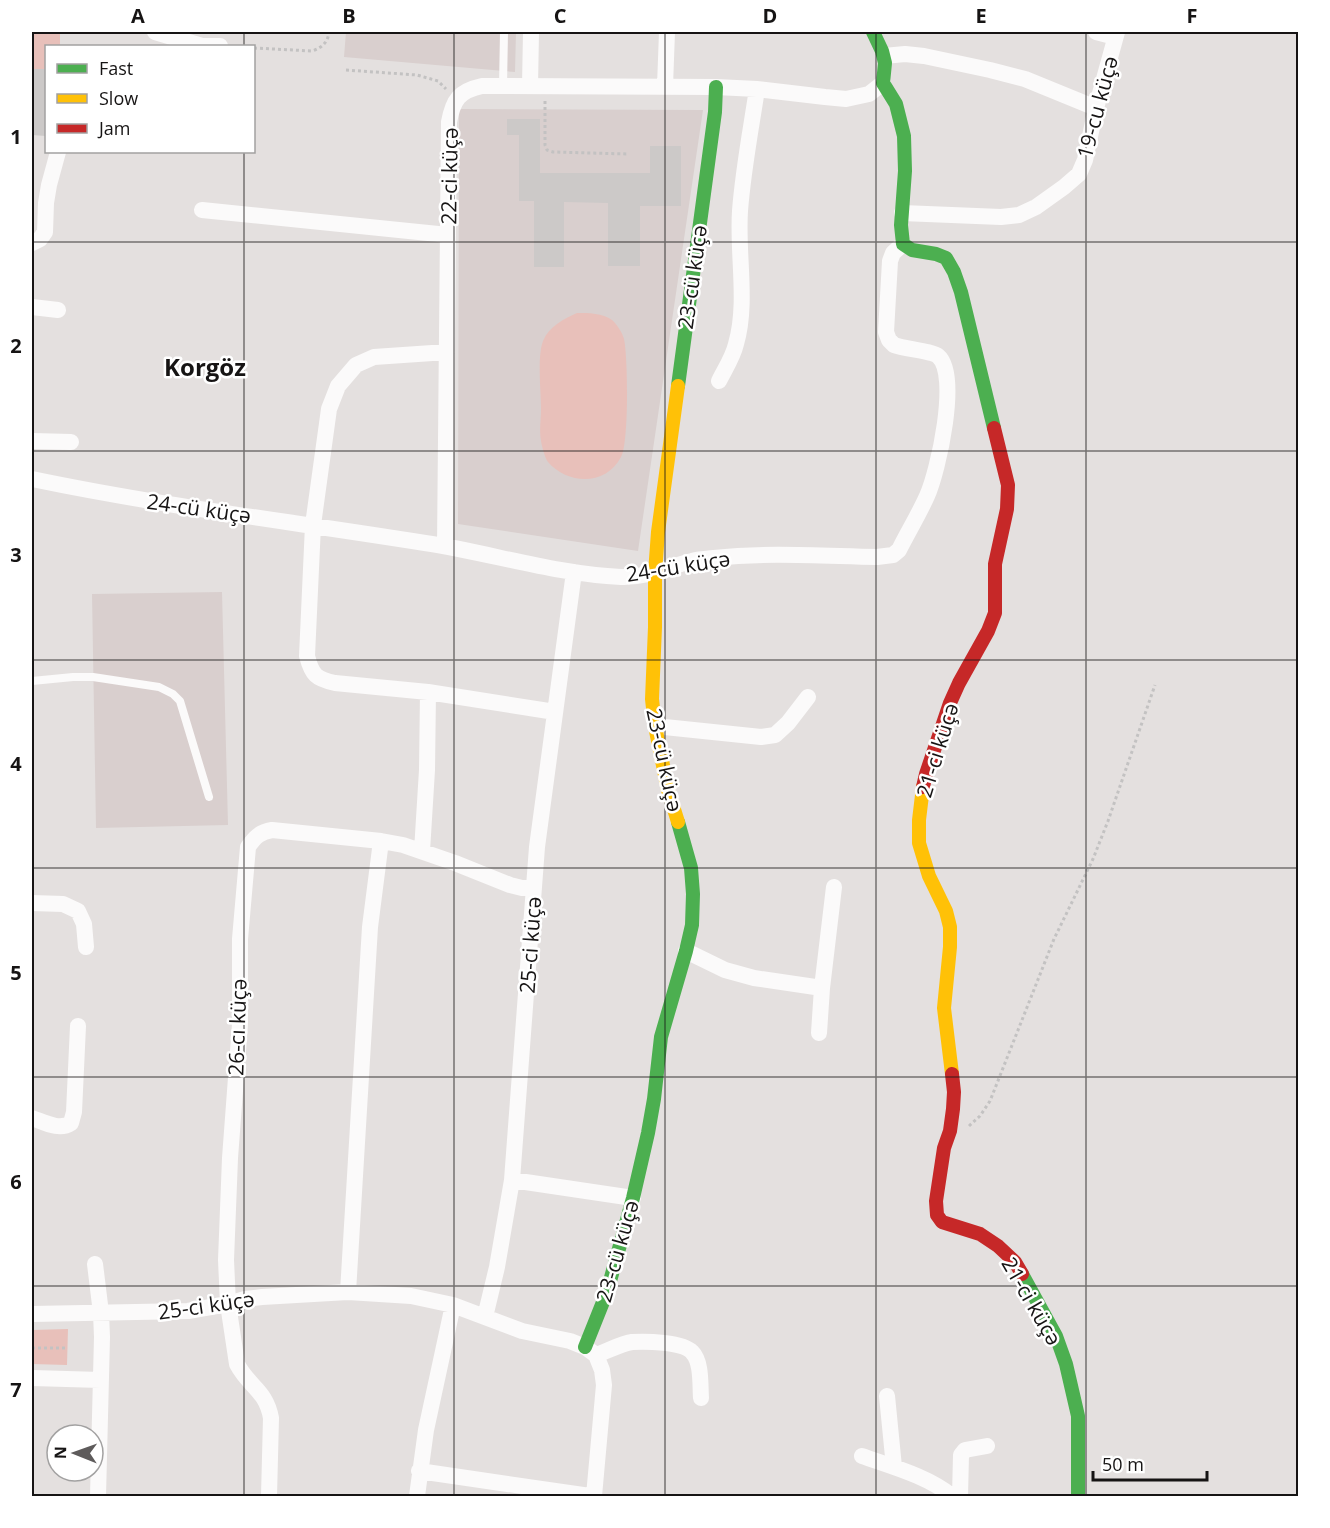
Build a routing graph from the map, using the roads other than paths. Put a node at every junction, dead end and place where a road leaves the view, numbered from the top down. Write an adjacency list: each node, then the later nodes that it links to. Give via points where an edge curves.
1 (155, 32): 8 (street)
2 (504, 32): 11 (lane)
3 (531, 32): 12 (street)
4 (668, 32): 13 (street)
5 (873, 32): 9 (street)
6 (1096, 32): 7 (street)
7 (1116, 34): 16 (street, 19-cu küçə)
8 (199, 45)
9 (884, 56): 10 (street); 16 (street, via 924,56 990,70 1025,79)
10 (883, 84): 15 (street, 22-ci küçə, via 869,94 846,99); 19 (street, via 895,103 903,129)
11 (504, 86): 12 (street, 22-ci küçə); 20 (street, 22-ci küçə, via 468,89 452,108)
12 (537, 86): 13 (street, 22-ci küçə)
13 (665, 86): 14 (street, 22-ci küçə)
14 (716, 87): 15 (street, 22-ci küçə); 33 (street, 23-cü küçə)
15 (757, 89): 26 (street, via 740,211 739,332)
16 (1096, 108): 19 (street, 19-cu küçə, via 1085,160 1078,174 1036,207 1001,217)
17 (58, 153): 21 (street, via 46,203 45,232)
18 (202, 210): 20 (street)
19 (902, 213): 22 (street)
20 (448, 235): 25 (street, 22-ci küçə)
21 (32, 243)
22 (903, 244): 33 (street, 24-cü küçə, via 890,261 886,332 894,345 937,354 944,362 948,404 943,442 928,494 899,550 877,557 762,554 717,558); 75 (street, 21-ci küçə, via 946,258 954,272 1008,484 1007,509 995,564 995,613 950,703 926,774 919,820 920,843 929,876 950,927 944,1008 954,1092 941,1164 937,1215 942,1222 980,1234 1015,1262 1056,1336 1078,1416)
23 (32, 307): 24 (street)
24 (58, 310)
25 (447, 352): 30 (street, via 374,357 356,365 338,386 328,409); 31 (street, 22-ci küçə)
26 (720, 381)
27 (32, 441): 28 (street)
28 (71, 442)
29 (32, 479): 30 (street, 24-cü küçə)
30 (313, 525): 31 (street, 24-cü küçə); 35 (street, via 307,656 313,675 335,683)
31 (445, 546): 32 (street, 24-cü küçə)
32 (574, 572): 33 (street, 24-cü küçə, via 622,577); 37 (street, 25-ci küçə)
33 (655, 573): 38 (street, 23-cü küçə)
34 (32, 681): 39 (lane, via 85,676 159,687 173,694 180,701)
35 (428, 693): 37 (street); 41 (street)
36 (808, 697): 38 (street, via 775,735 761,737)
37 (555, 712): 43 (street, 25-ci küçə)
38 (655, 726): 46 (street, 23-cü küçə, via 668,790 691,868 692,925)
39 (208, 797)
40 (381, 841): 41 (street, 26-cı küçə); 54 (street, via 370,927); 55 (street, 26-cı küçə, via 272,830 262,832 248,846 228,1201)
41 (422, 850): 43 (street, 26-cı küçə, via 510,885)
42 (834, 887): 47 (street)
43 (534, 888): 51 (street, 25-ci küçə)
44 (32, 903): 45 (street, via 63,904 78,911 84,924)
45 (86, 947)
46 (686, 951): 47 (street, via 724,970); 52 (street, 23-cü küçə, via 666,1018 648,1133)
47 (822, 988): 49 (street)
48 (78, 1026): 50 (street, via 71,1123 64,1127)
49 (819, 1033)
50 (32, 1118)
51 (512, 1180): 52 (street); 59 (street, 25-ci küçə)
52 (633, 1198): 60 (street, 23-cü küçə)
53 (95, 1264): 57 (street)
54 (348, 1292): 55 (street, 25-ci küçə, via 262,1297); 56 (street, 25-ci küçə, via 411,1296)
55 (228, 1304): 57 (street, 25-ci küçə, via 188,1311); 70 (street, 26-cı küçə, via 237,1364 269,1407)
56 (453, 1305): 59 (street, 25-ci küçə); 68 (street)
57 (101, 1313): 58 (street, 25-ci küçə); 62 (street)
58 (32, 1314)
59 (485, 1317): 60 (street, 25-ci küçə, via 522,1331 570,1341)
60 (590, 1351): 64 (street, via 632,1342 684,1347 698,1362); 72 (street, via 602,1370 604,1385)
61 (32, 1378): 62 (street)
62 (101, 1380): 69 (street)
63 (887, 1396): 67 (street)
64 (701, 1398)
65 (987, 1446): 74 (street, via 965,1450 961,1455)
66 (862, 1456): 67 (street)
67 (894, 1467): 73 (street, via 933,1483)
68 (419, 1471): 71 (street); 72 (street)
69 (98, 1497)
70 (269, 1497)
71 (417, 1497)
72 (592, 1497)
73 (952, 1497)
74 (960, 1497)
75 (1078, 1497)

